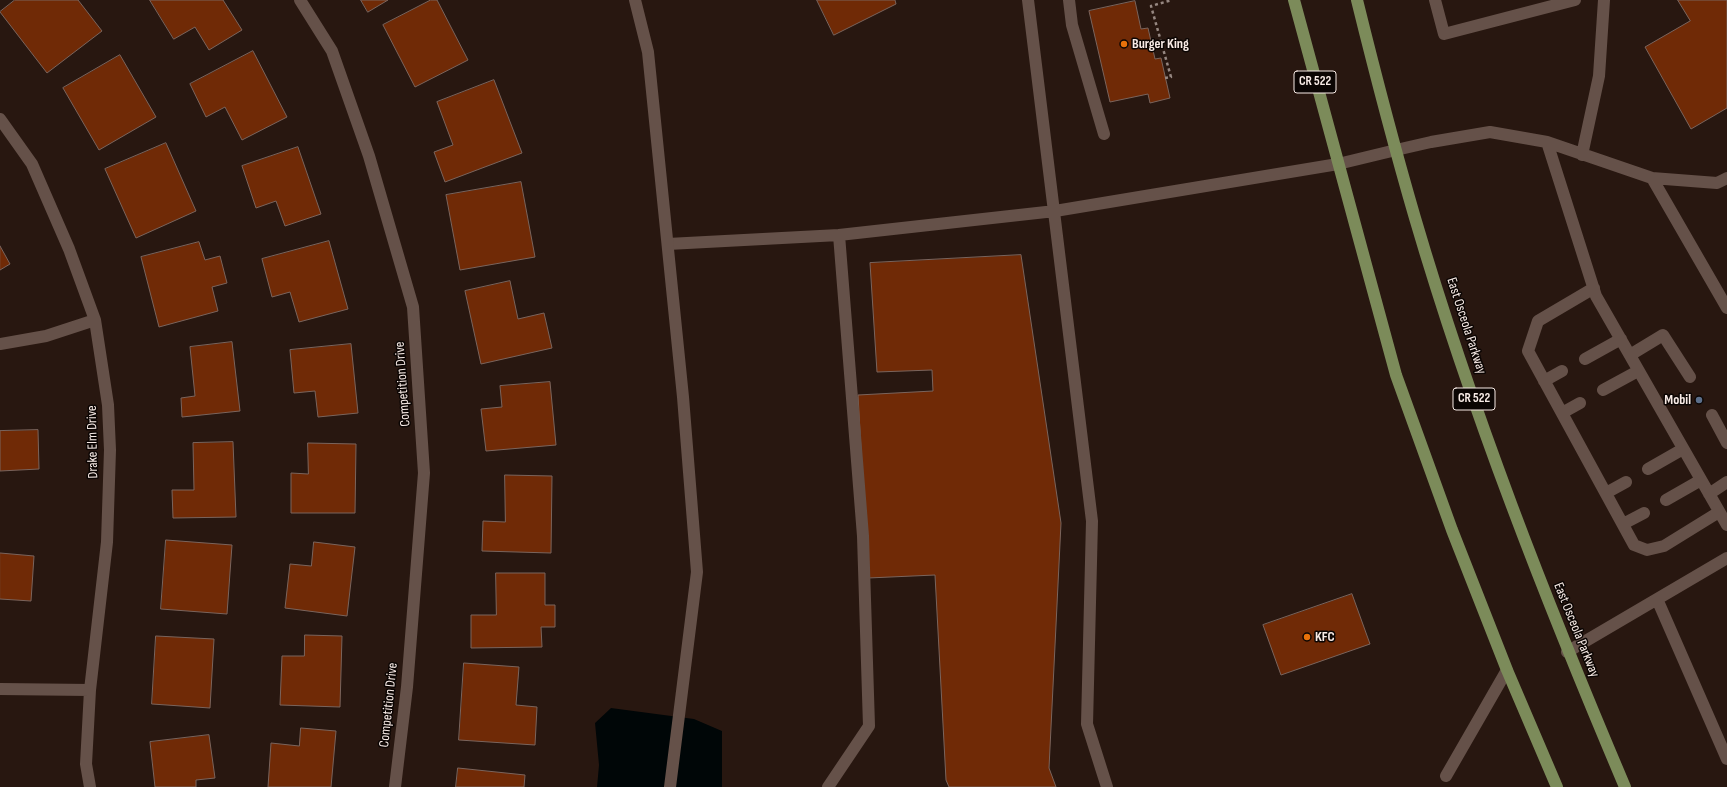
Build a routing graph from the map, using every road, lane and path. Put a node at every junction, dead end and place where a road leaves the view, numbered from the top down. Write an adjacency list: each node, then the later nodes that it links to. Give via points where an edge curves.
1 (300, 0): 60 (street, Competition Drive, via 332,51 369,156 413,307 424,473 407,687)
2 (636, 0): 22 (street, via 648,52)
3 (1028, 0): 20 (street)
4 (1069, 0): 13 (street, via 1072,25)
5 (1172, 0): 11 (path, via 1152,6 1171,77)
6 (1294, 0): 17 (main road, CR 522)
7 (1357, 0): 15 (main road, East Osceola Parkway / CR 522)
8 (1435, 0): 9 (street, via 1444,34)
9 (1574, 0)
10 (1604, 0): 16 (street, via 1599,76)
11 (1165, 78)
12 (0, 119): 25 (street, Drake Elm Drive, via 32,164 69,249)
13 (1104, 134)
14 (1547, 142): 15 (street, via 1490,132); 16 (street); 23 (street)
15 (1396, 150): 17 (street); 53 (main road, East Osceola Parkway / CR 522, via 1415,220 1459,355 1510,503)
16 (1582, 155): 18 (street)
17 (1338, 164): 20 (street); 54 (main road, CR 522, via 1396,375 1439,496)
18 (1652, 178): 19 (street, via 1717,183); 24 (street)
19 (1727, 178)
20 (1055, 211): 21 (street); 63 (street, via 1092,521 1087,724)
21 (839, 235): 22 (street); 62 (street, via 863,536 869,726)
22 (668, 244): 61 (street, via 697,572)
23 (1594, 288): 26 (street); 33 (street, via 1538,321 1528,351)
24 (1727, 308)
25 (95, 320): 27 (street, via 46,336); 56 (street, Drake Elm Drive, via 108,405 110,450 107,542)
26 (1620, 339): 28 (street); 29 (street)
27 (0, 344)
28 (1630, 355): 31 (street); 32 (street, via 1663,335)
29 (1585, 359)
30 (1562, 371): 33 (street)
31 (1638, 371): 34 (street); 39 (street)
32 (1690, 377)
33 (1544, 381): 36 (street)
34 (1603, 390)
35 (1580, 403): 36 (street)
36 (1562, 413): 44 (street)
37 (1712, 415): 38 (street)
38 (1727, 443)
39 (1684, 449): 40 (street); 41 (street)
40 (1648, 469)
41 (1701, 480): 45 (street); 46 (street)
42 (1626, 482): 44 (street)
43 (1727, 482): 45 (street)
44 (1606, 493): 49 (street)
45 (1709, 494): 47 (street)
46 (1666, 500)
47 (1720, 512): 49 (street, via 1664,546 1647,550 1634,545); 50 (street)
48 (1644, 513): 49 (street)
49 (1623, 524)
50 (1727, 525)
51 (1727, 558): 52 (street)
52 (1657, 599): 53 (street); 57 (street)
53 (1567, 652): 65 (main road, East Osceola Parkway / CR 522)
54 (1507, 670): 58 (street); 64 (main road, CR 522)
55 (0, 689): 56 (street)
56 (90, 690): 59 (street, Drake Elm Drive, via 86,764)
57 (1727, 759)
58 (1446, 776)
59 (90, 787)
60 (395, 787)
61 (670, 787)
62 (828, 787)
63 (1107, 787)
64 (1557, 787)
65 (1625, 787)

